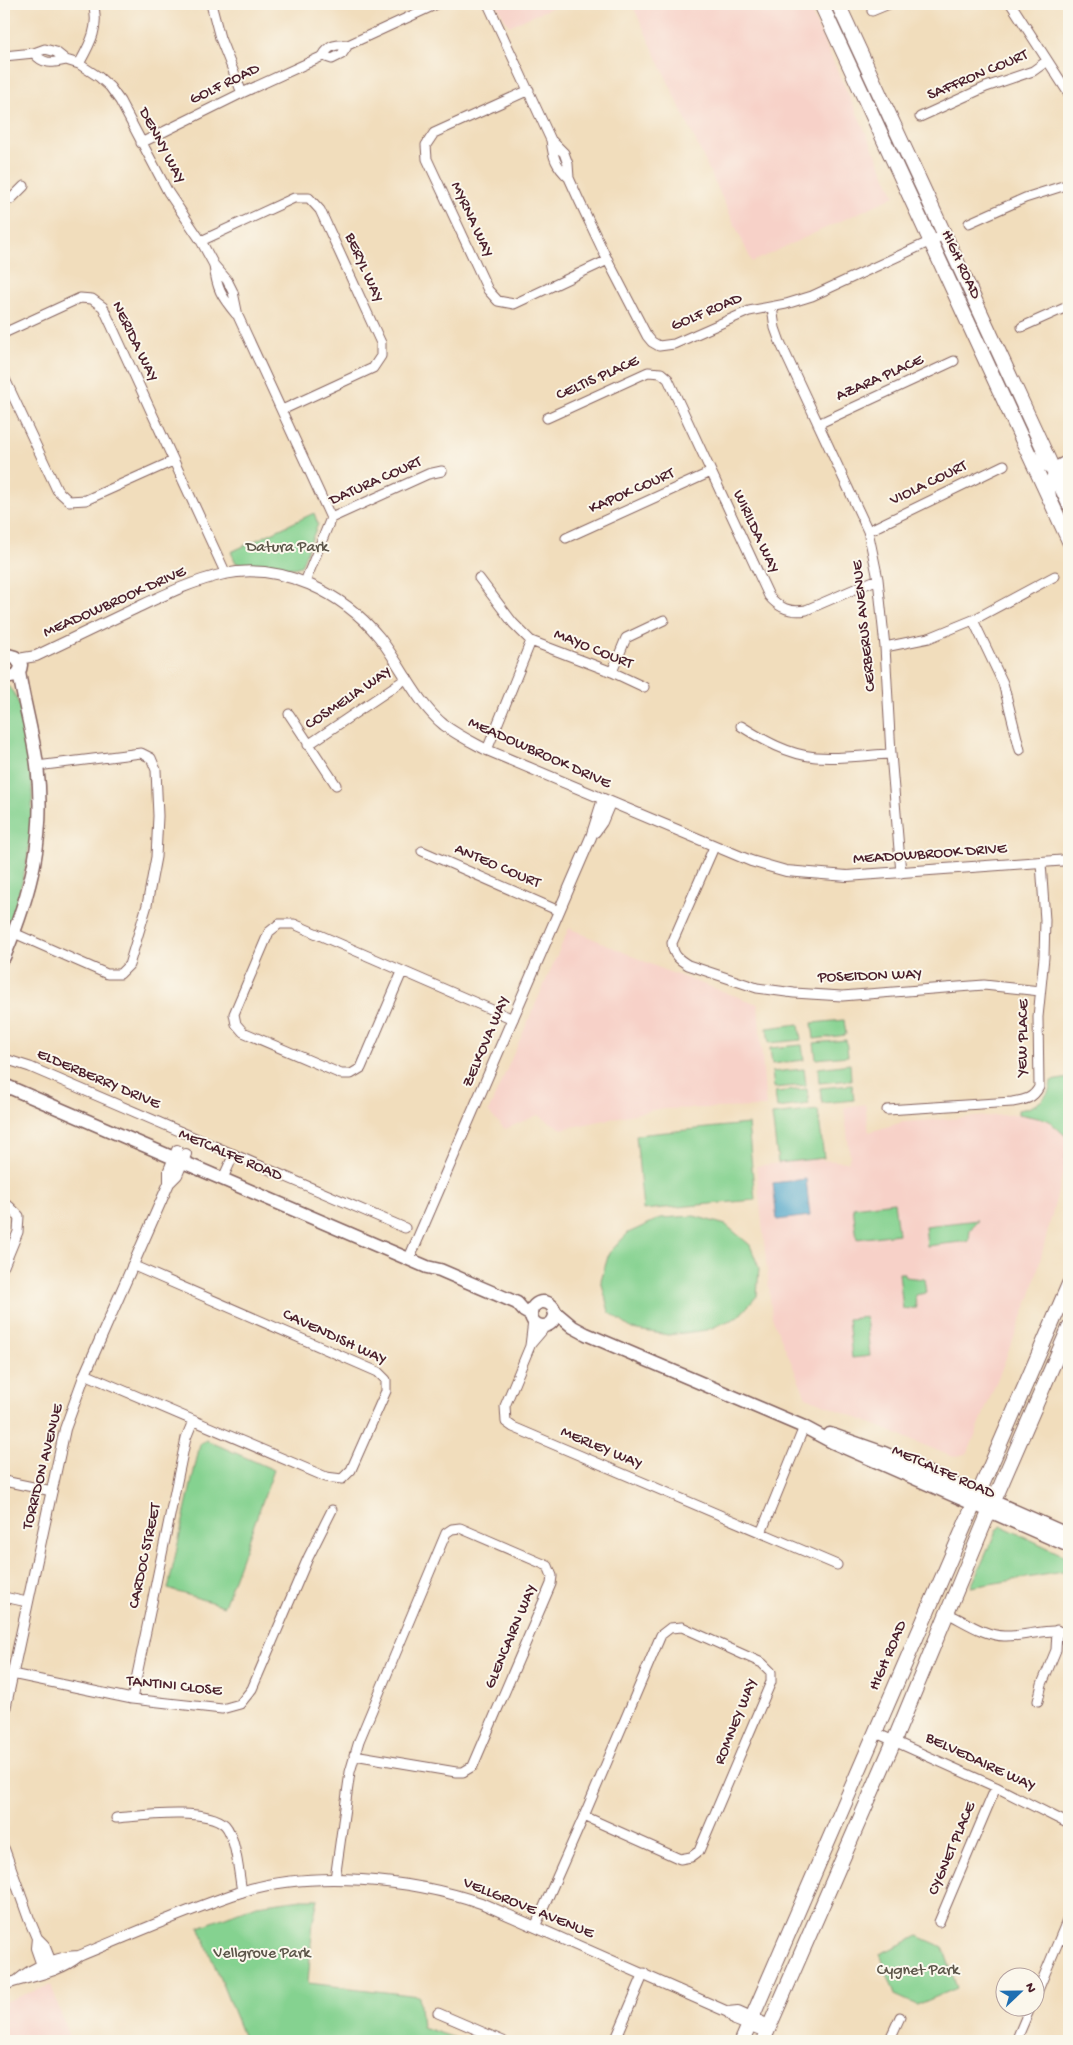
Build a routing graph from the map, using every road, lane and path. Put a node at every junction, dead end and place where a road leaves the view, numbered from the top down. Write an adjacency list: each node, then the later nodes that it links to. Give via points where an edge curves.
1 (93, 4): 14 (street, via 97,22)
2 (210, 4): 16 (street)
3 (437, 4): 16 (street, GOLF ROAD, via 348,45 332,46 323,56)
4 (488, 4): 15 (street, GOLF ROAD)
5 (821, 4): 25 (main road, HIGH ROAD)
6 (838, 4): 24 (main road, HIGH ROAD)
7 (889, 4): 9 (street)
8 (1011, 4): 13 (street)
9 (872, 12)
10 (34, 53): 11 (street, DENNY WAY); 12 (street, DENNY WAY, via 46,48); 12 (street, DENNY WAY, via 39,60 50,64)
11 (4, 56)
12 (66, 60): 14 (street, DENNY WAY)
13 (1047, 61): 17 (street); 18 (street, SAFFRON COURT, via 1032,71 986,87)
14 (79, 64): 19 (street, DENNY WAY, via 110,87)
15 (529, 90): 27 (street, GOLF ROAD, via 551,140 564,154 569,178); 27 (street, MYRNA WAY, via 434,133 426,146 427,159 488,290 498,301 514,304)
16 (242, 93): 19 (street, GOLF ROAD)
17 (1069, 94)
18 (920, 117)
19 (141, 143): 26 (street, DENNY WAY)
20 (1069, 184): 23 (street, via 1025,198)
21 (24, 186): 22 (street)
22 (4, 202)
23 (969, 224)
24 (944, 235): 25 (street, GOLF ROAD); 44 (main road, HIGH ROAD)
25 (930, 241): 28 (street, GOLF ROAD, via 812,296); 38 (main road, HIGH ROAD)
26 (201, 242): 35 (street, DENNY WAY, via 233,292 238,316); 35 (street, BERYL WAY, via 294,198 309,198 320,210 381,344 382,356 373,368)
27 (608, 260): 28 (street, GOLF ROAD, via 647,336 659,346 674,344 749,310)
28 (772, 306): 37 (street, CERBERUS AVENUE, via 780,342)
29 (1069, 306): 30 (street)
30 (1022, 327)
31 (4, 333): 39 (street, NERIDA WAY, via 80,298 92,299 103,307)
32 (954, 362): 37 (street, AZARA PLACE)
33 (661, 373): 36 (street, CELTIS PLACE, via 648,372); 45 (street, WIRILDA WAY, via 668,379)
34 (4, 378): 39 (street, via 57,490 69,500 86,500)
35 (282, 410): 48 (street, DENNY WAY)
36 (547, 418)
37 (818, 424): 49 (street, CERBERUS AVENUE)
38 (1028, 453): 44 (street); 47 (main road, HIGH ROAD)
39 (173, 460): 52 (street, NERIDA WAY)
40 (1069, 461): 44 (street, via 1062,462)
41 (1004, 465): 49 (street, VIOLA COURT)
42 (1069, 468): 44 (street)
43 (442, 471): 48 (street, DATURA COURT, via 428,474)
44 (1053, 471): 46 (main road, HIGH ROAD); 47 (street, via 1050,490)
45 (711, 472): 50 (street, KAPOK COURT); 55 (street, WIRILDA WAY, via 769,596 777,605 797,612 806,610)
46 (1069, 504)
47 (1053, 505): 51 (main road, HIGH ROAD)
48 (331, 518): 56 (street, DATURA COURT)
49 (868, 531): 55 (street, CERBERUS AVENUE)
50 (566, 538)
51 (1069, 541)
52 (226, 574): 56 (street, MEADOWBROOK DRIVE, via 277,575); 62 (street, MEADOWBROOK DRIVE, via 175,590)
53 (1055, 576): 58 (street)
54 (479, 578): 59 (street, MAYO COURT, via 513,623)
55 (878, 579): 61 (street, CERBERUS AVENUE)
56 (305, 582): 64 (street, MEADOWBROOK DRIVE, via 347,605 368,624)
57 (664, 620): 63 (street, via 626,638)
58 (973, 620): 61 (street, via 929,638); 70 (street, via 1003,683)
59 (532, 641): 63 (street, MAYO COURT); 69 (street, MAYO COURT)
60 (4, 644): 62 (main road)
61 (885, 647): 71 (street, CERBERUS AVENUE)
62 (12, 667): 72 (main road, via 29,718)
63 (612, 672): 65 (street, MAYO COURT)
64 (407, 678): 68 (street, COSMELIA WAY); 69 (street, MEADOWBROOK DRIVE, via 429,710 444,725)
65 (644, 687)
66 (288, 714): 68 (street, COSMELIA WAY)
67 (741, 726): 71 (street, via 786,749 815,757)
68 (308, 745): 73 (street, COSMELIA WAY)
69 (487, 750): 74 (street, MEADOWBROOK DRIVE)
70 (1020, 750)
71 (891, 754): 79 (street, CERBERUS AVENUE)
72 (37, 766): 81 (main road, via 40,801 38,846 29,891); 81 (street, via 141,753 151,758 156,770 156,857 130,965 120,974 107,974)
73 (336, 785)
74 (607, 801): 75 (street, MEADOWBROOK DRIVE); 80 (street, ZELKOVA WAY, via 602,822)
75 (714, 848): 79 (street, MEADOWBROOK DRIVE, via 786,871 847,876); 84 (street, POSEIDON WAY, via 672,943 673,952 688,965 758,988 794,993 842,996 984,985)
76 (422, 851): 80 (street, ANTEO COURT)
77 (1069, 860): 78 (street, MEADOWBROOK DRIVE)
78 (1041, 863): 79 (street, MEADOWBROOK DRIVE); 84 (street, YEW PLACE, via 1046,920)
79 (901, 873)
80 (559, 911): 85 (street, ZELKOVA WAY)
81 (14, 933): 82 (main road)
82 (4, 957)
83 (402, 972): 83 (street, via 294,924 279,924 269,932 234,1014 236,1024 243,1032 341,1074 351,1074 361,1068); 85 (street)
84 (1040, 991): 89 (street, YEW PLACE, via 1039,1087 1035,1094 1027,1100 1012,1102)
85 (513, 1019): 95 (street, ZELKOVA WAY)
86 (5, 1059): 90 (street, ELDERBERRY DRIVE)
87 (4, 1076): 91 (main road, METCALFE ROAD)
88 (4, 1085): 91 (main road, METCALFE ROAD)
89 (887, 1110)
90 (234, 1154): 92 (street); 94 (street, ELDERBERRY DRIVE)
91 (180, 1156): 92 (main road, METCALFE ROAD); 96 (street, TORRIDON AVENUE, via 168,1170 168,1183)
92 (224, 1175): 95 (main road, METCALFE ROAD)
93 (4, 1204): 97 (street, via 19,1216 18,1232)
94 (405, 1228)
95 (411, 1256): 100 (main road, METCALFE ROAD, via 427,1267 516,1303 525,1302)
96 (132, 1265): 104 (street, TORRIDON AVENUE); 105 (street, CAVENDISH WAY, via 378,1372 386,1380 386,1391 352,1470 342,1480 326,1478)
97 (4, 1266)
98 (1069, 1284): 109 (main road, HIGH ROAD)
99 (554, 1311): 100 (main road, via 554,1318); 100 (main road, METCALFE ROAD, via 548,1303); 101 (main road, METCALFE ROAD)
100 (539, 1318): 101 (main road, METCALFE ROAD); 112 (street, MERLEY WAY, via 542,1332 530,1346 505,1406 506,1422 513,1428)
101 (573, 1327): 106 (main road, METCALFE ROAD)
102 (1069, 1328): 103 (main road)
103 (1065, 1348): 110 (main road)
104 (85, 1374): 105 (street, CAVENDISH WAY); 108 (street, TORRIDON AVENUE, via 65,1429)
105 (193, 1420): 122 (street, CARDOC STREET, via 186,1438)
106 (804, 1427): 109 (main road, METCALFE ROAD, via 832,1442); 112 (street)
107 (4, 1481): 108 (street)
108 (52, 1491): 117 (street, TORRIDON AVENUE)
109 (976, 1500): 110 (main road, METCALFE ROAD); 125 (main road, HIGH ROAD)
110 (992, 1506): 113 (main road, METCALFE ROAD); 114 (main road, METCALFE ROAD); 118 (main road)
111 (332, 1510): 122 (street, TANTINI CLOSE, via 252,1689 240,1704 222,1710)
112 (761, 1533): 115 (street, MERLEY WAY)
113 (1069, 1535)
114 (1069, 1546)
115 (837, 1565)
116 (4, 1598): 117 (street)
117 (27, 1602): 121 (street, TORRIDON AVENUE)
118 (947, 1613): 119 (street, via 996,1636); 126 (main road)
119 (1057, 1630): 120 (street); 123 (street, via 1056,1650)
120 (1069, 1633)
121 (12, 1674): 122 (street, TANTINI CLOSE); 124 (street, TORRIDON AVENUE)
122 (132, 1699)
123 (1038, 1701)
124 (4, 1714)
125 (876, 1733): 126 (street, BELVEDAIRE WAY); 147 (main road, HIGH ROAD)
126 (894, 1741): 128 (street, BELVEDAIRE WAY); 148 (main road)
127 (354, 1755): 127 (street, GLENCAIRN WAY, via 448,1531 460,1528 548,1566 552,1579 473,1766 456,1772); 133 (street, GLENCAIRN WAY)
128 (996, 1787): 131 (street, BELVEDAIRE WAY); 136 (street, CYGNET PLACE)
129 (584, 1816): 129 (street, ROMNEY WAY, via 661,1635 670,1628 682,1627 762,1663 771,1672 771,1682 699,1852 680,1859); 137 (street, ROMNEY WAY)
130 (116, 1818): 134 (street, via 170,1814 215,1819 225,1826 231,1837)
131 (1069, 1824)
132 (4, 1854): 140 (street, via 37,1938 36,1948)
133 (335, 1879): 134 (street, VELLGROVE AVENUE, via 277,1884); 137 (street, VELLGROVE AVENUE, via 464,1897)
134 (242, 1892): 140 (street, VELLGROVE AVENUE, via 79,1956 70,1963)
135 (1069, 1916): 138 (street)
136 (939, 1922)
137 (536, 1927): 142 (street, VELLGROVE AVENUE)
138 (1060, 1938): 139 (street); 141 (street)
139 (1069, 1942)
140 (48, 1968): 143 (street, VELLGROVE AVENUE, via 30,1979)
141 (1046, 1971)
142 (644, 1973): 147 (street, VELLGROVE AVENUE, via 728,2012 735,2020); 151 (street)
143 (4, 1985)
144 (438, 2013): 149 (street)
145 (900, 2017): 153 (street)
146 (1026, 2018): 154 (street)
147 (750, 2022): 148 (street, VELLGROVE AVENUE); 152 (main road, HIGH ROAD)
148 (766, 2033)
149 (491, 2039): 150 (street)
150 (503, 2041)
151 (615, 2041)
152 (742, 2041)
153 (889, 2041)
154 (1016, 2041)

